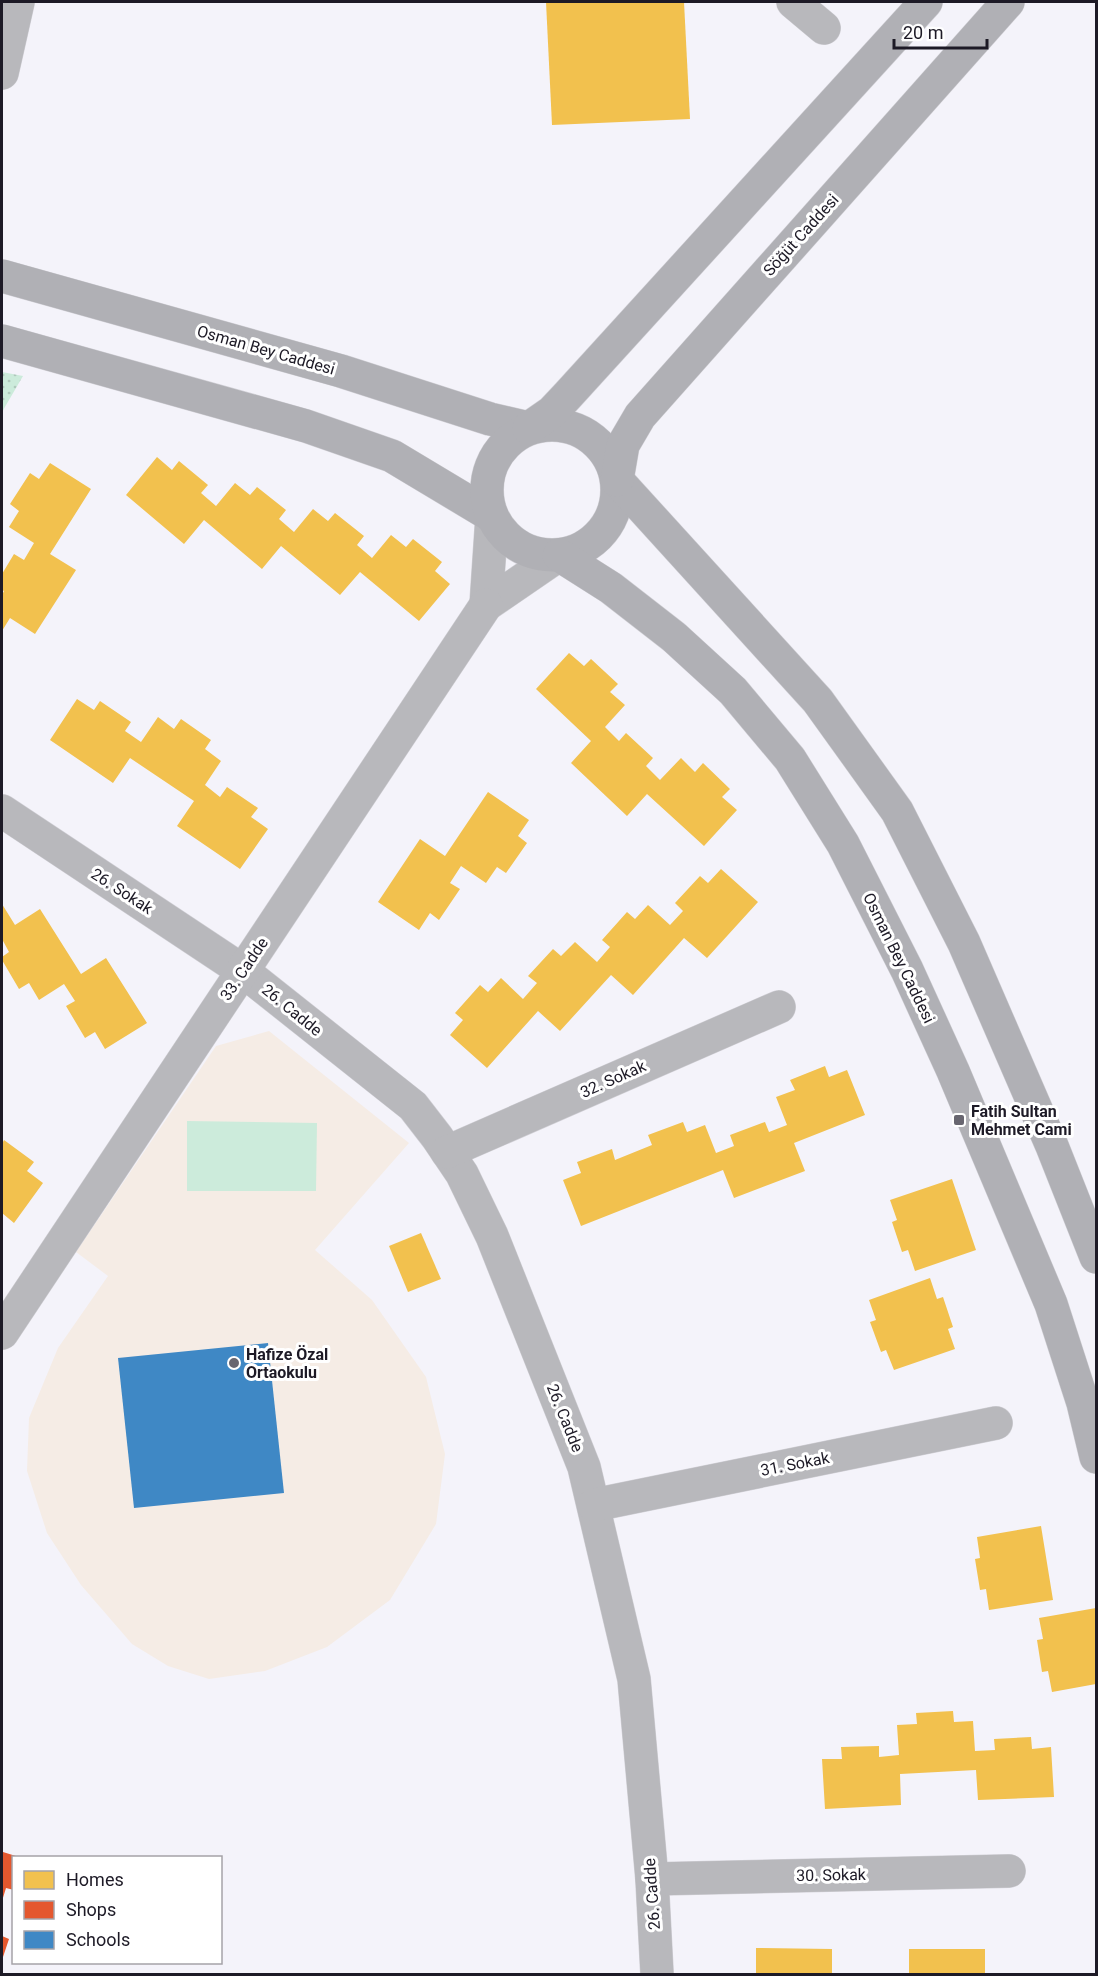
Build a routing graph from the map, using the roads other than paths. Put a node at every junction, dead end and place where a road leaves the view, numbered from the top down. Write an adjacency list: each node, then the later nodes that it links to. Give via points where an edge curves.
1 (18, 2): 6 (street)
2 (793, 2): 5 (street)
3 (926, 2): 9 (main road, via 576,387 552,412)
4 (1008, 2): 10 (main road, Söğüt Caddesi, via 640,416 623,445)
5 (824, 28)
6 (2, 73)
7 (2, 276): 9 (main road, Osman Bey Caddesi)
8 (2, 341): 11 (main road, via 306,426 392,456)
9 (529, 428): 10 (main road, via 567,426 585,434 600,446); 11 (main road, via 501,449 492,464 487,481)
10 (617, 480): 12 (main road, via 610,521 597,538 579,550); 18 (main road, via 818,701 897,811 964,943)
11 (492, 516): 12 (main road, via 503,533 519,546 538,554); 13 (street, 33. Cadde)
12 (559, 555): 13 (street, 33. Cadde); 20 (main road, Osman Bey Caddesi, via 611,588 674,637 733,692 796,768 843,843 907,970 1051,1304)
13 (486, 606): 15 (street, 33. Cadde)
14 (2, 811): 15 (street, 26. Sokak)
15 (243, 971): 17 (street, 26. Cadde, via 412,1106); 19 (street, 33. Cadde)
16 (779, 1007): 17 (street, 32. Sokak)
17 (447, 1152): 24 (street, 26. Cadde, via 492,1236 584,1467)
18 (1096, 1257)
19 (2, 1332)
20 (1083, 1355): 21 (main road, Osman Bey Caddesi)
21 (1091, 1413): 23 (main road, Osman Bey Caddesi)
22 (996, 1423): 24 (street, 31. Sokak)
23 (1096, 1457)
24 (594, 1505): 26 (street, 26. Cadde, via 634,1679)
25 (1009, 1871): 26 (street, 30. Sokak)
26 (652, 1879): 27 (street, 26. Cadde)
27 (657, 1974)

